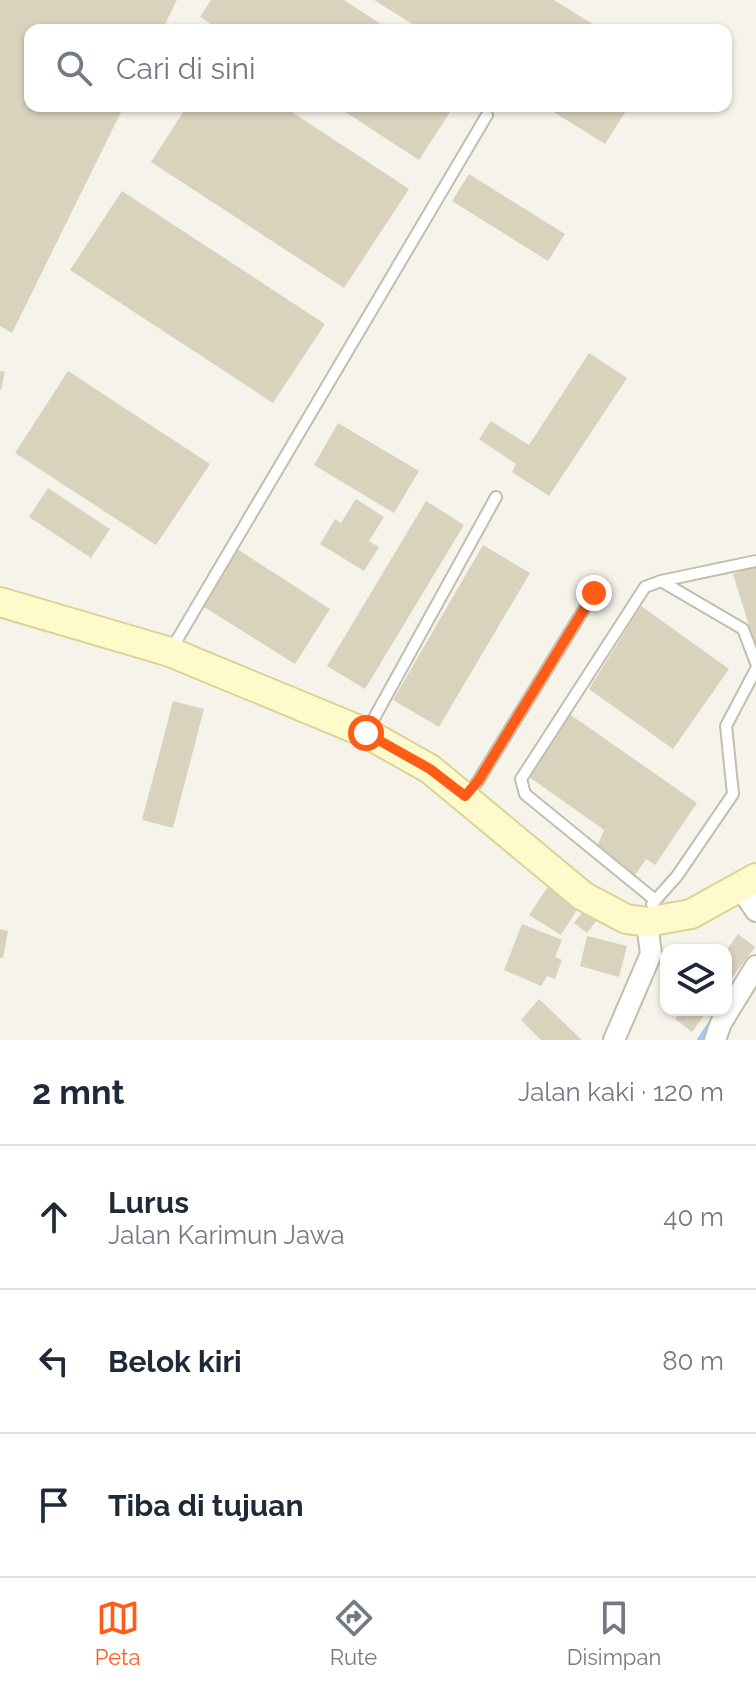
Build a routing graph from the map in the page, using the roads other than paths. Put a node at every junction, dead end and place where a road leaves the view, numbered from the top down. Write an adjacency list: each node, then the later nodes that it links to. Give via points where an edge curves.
1 (487, 115): 7 (lane)
2 (496, 497): 10 (lane)
3 (756, 561): 4 (lane)
4 (661, 581): 8 (lane, via 743,629); 14 (lane, via 645,587 521,779 525,794)
5 (594, 593): 11 (lane)
6 (0, 602): 7 (street)
7 (170, 652): 10 (street)
8 (755, 656)
9 (756, 669): 14 (lane, via 726,726 733,794)
10 (366, 733): 11 (street)
11 (465, 796): 14 (street, via 583,896 626,919)
12 (748, 882): 13 (street); 14 (street, via 691,914)
13 (756, 911)
14 (647, 914): 16 (street, via 651,954)
15 (756, 966): 17 (street)
16 (614, 1040)
17 (715, 1040)

